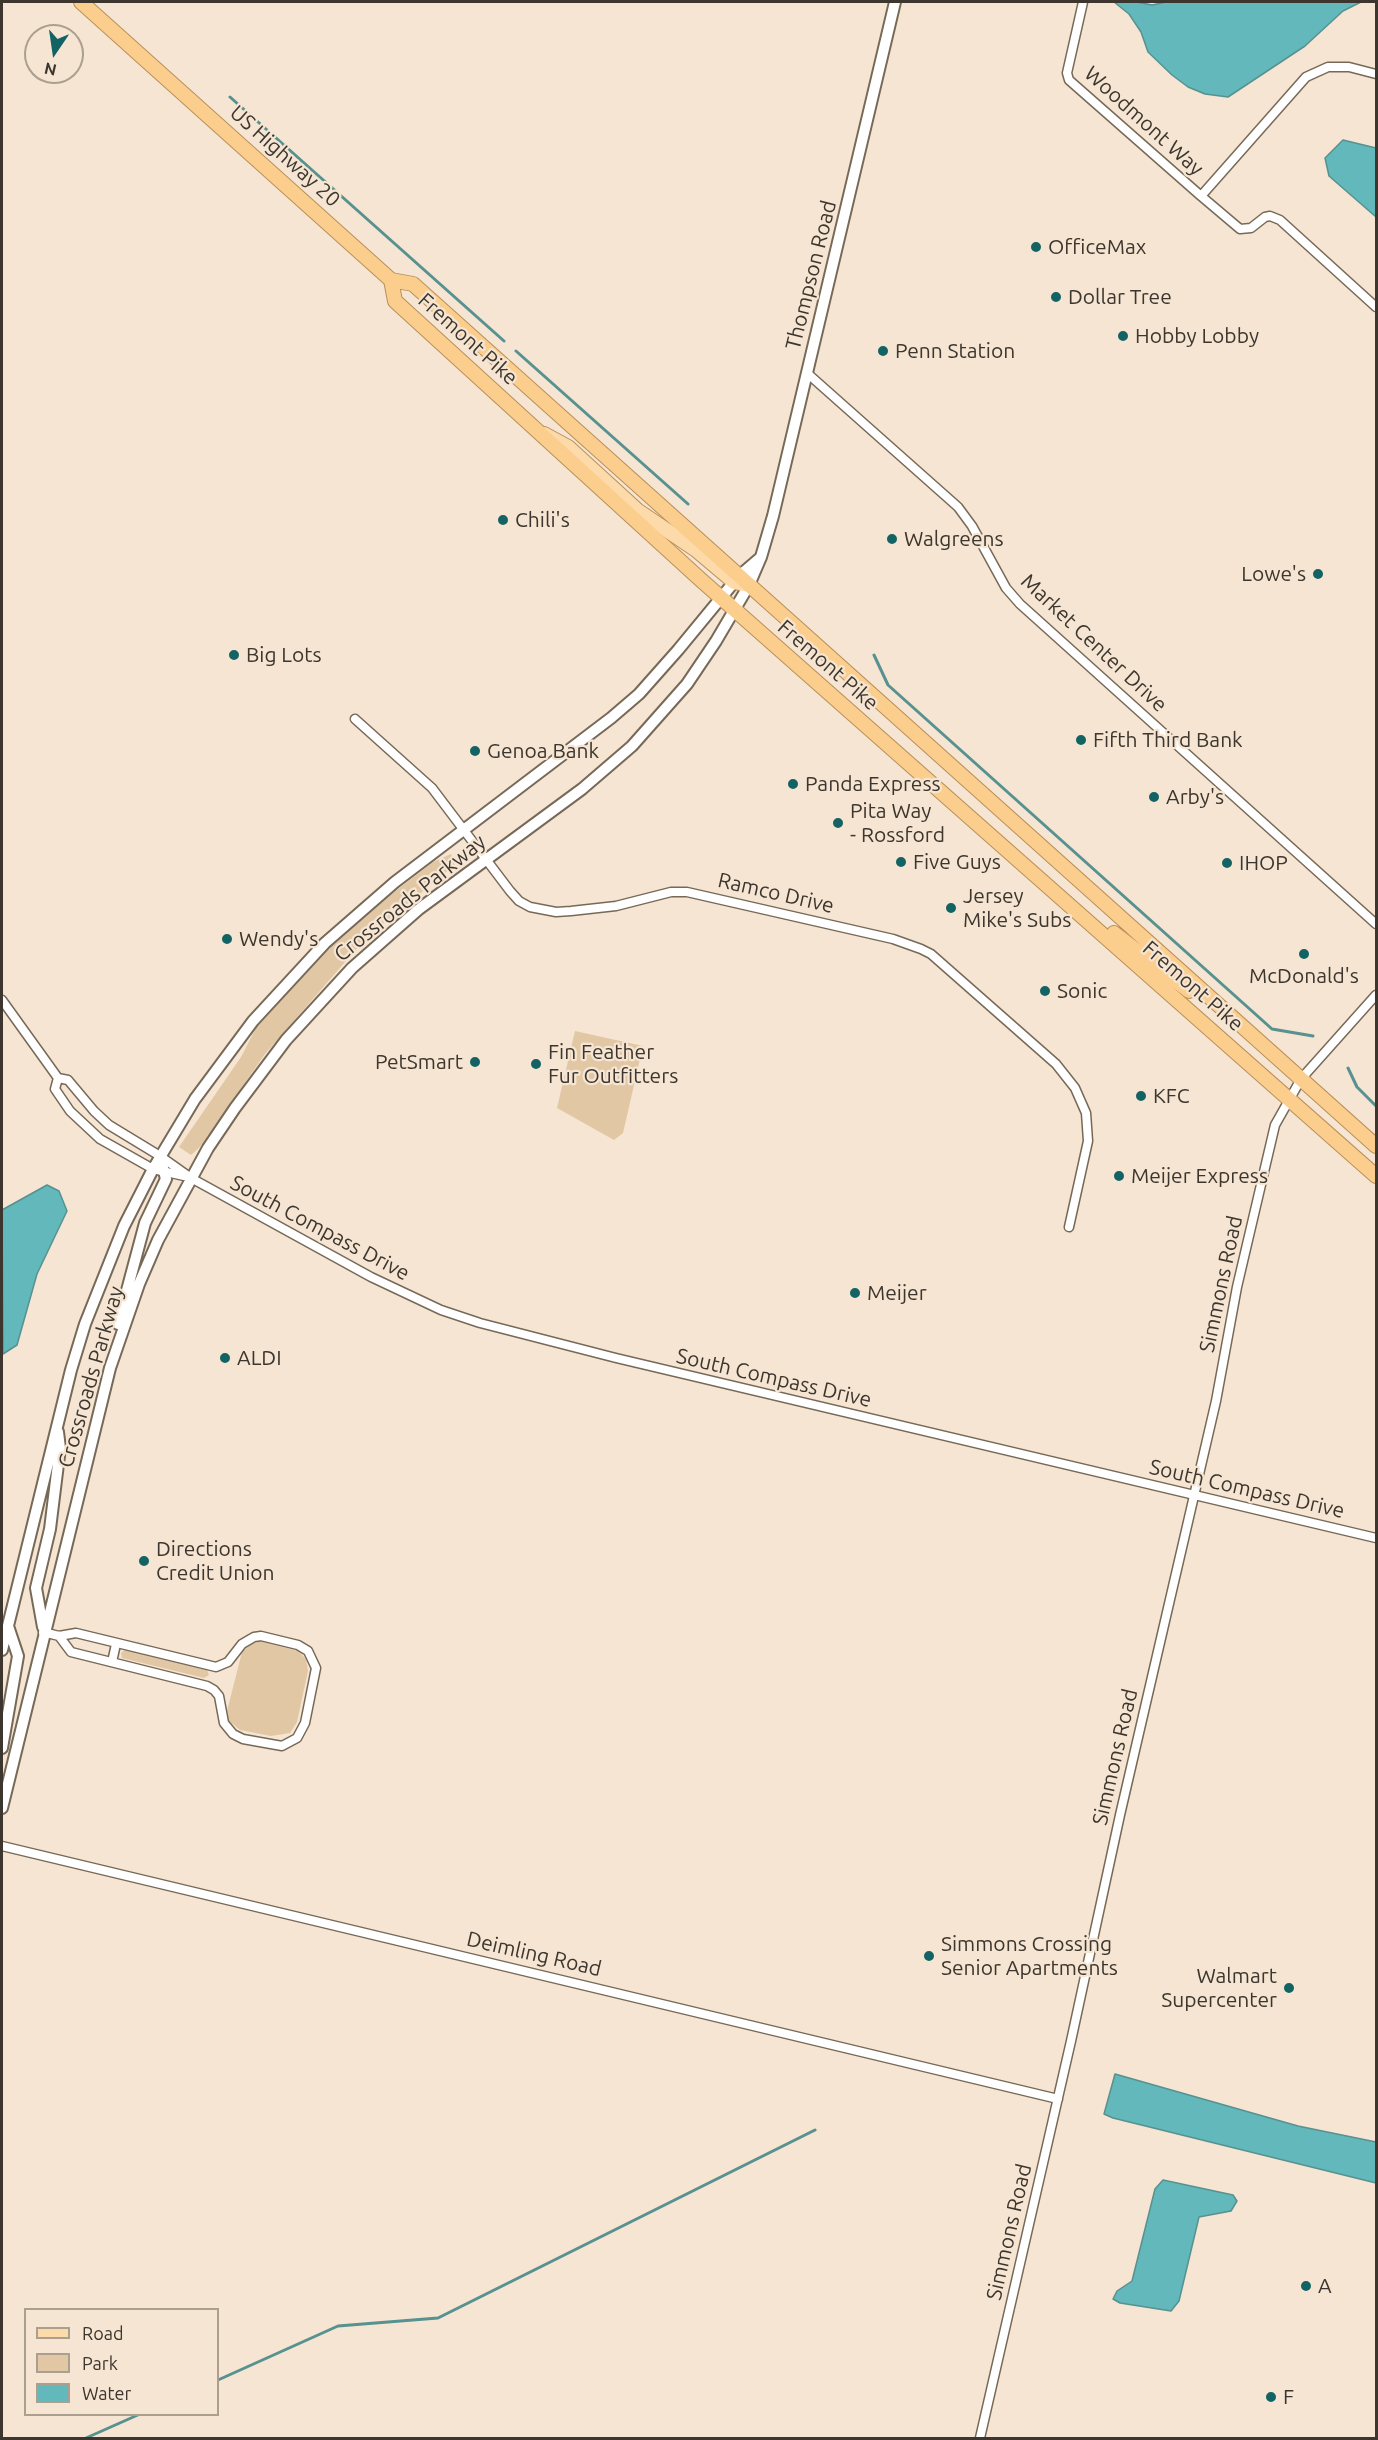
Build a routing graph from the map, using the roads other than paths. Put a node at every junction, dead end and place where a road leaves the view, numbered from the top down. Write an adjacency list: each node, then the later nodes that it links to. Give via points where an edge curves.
1 (81, 2): 6 (highway, US Highway 20)
2 (895, 2): 8 (street, Thompson Road)
3 (1083, 2): 5 (street, Woodmont Way, via 1067,73 1069,80)
4 (1377, 74): 5 (street, via 1328,67 1306,77)
5 (1201, 196): 7 (street, via 1240,229 1251,228 1265,217 1280,220)
6 (391, 280): 9 (highway, Fremont Pike, via 395,301); 10 (highway, Fremont Pike, via 413,284)
7 (1377, 307)
8 (807, 373): 10 (street, Thompson Road, via 761,557); 17 (street, Market Center Drive, via 958,507 1006,588 1020,604)
9 (535, 428): 10 (main road, via 568,447 638,510); 11 (highway, Fremont Pike)
10 (740, 581): 11 (street, Thompson Road); 12 (street, Thompson Road); 21 (highway, Fremont Pike)
11 (721, 598): 12 (highway, Fremont Pike); 14 (street, Crossroads Parkway, via 639,694)
12 (735, 610): 15 (street, Crossroads Parkway, via 687,684 633,746 582,789); 16 (highway, Fremont Pike)
13 (355, 719): 14 (street, Ramco Drive, via 432,788)
14 (463, 829): 15 (street, Ramco Drive); 23 (street, Crossroads Parkway, via 361,910 285,984 223,1059)
15 (485, 859): 26 (street, Crossroads Parkway, via 388,935 318,1003 234,1108); 27 (street, Ramco Drive, via 519,901 542,910 616,906 670,892 687,892 893,939 931,954 1056,1064 1075,1088 1086,1113 1088,1141)
16 (1069, 905): 21 (highway, Fremont Pike); 21 (highway, via 1100,923 1179,982)
17 (1377, 924)
18 (1377, 995): 21 (street, Simmons Road)
19 (2, 1000): 20 (street, South Compass Drive)
20 (58, 1078): 23 (street, South Compass Drive, via 68,1080 109,1125); 24 (street, South Compass Drive, via 55,1089 85,1126 109,1144)
21 (1295, 1089): 22 (highway, Fremont Pike); 25 (highway, Fremont Pike); 30 (street, Simmons Road, via 1275,1125)
22 (1377, 1146)
23 (160, 1156): 24 (street, Crossroads Parkway); 26 (street, South Compass Drive)
24 (159, 1170): 26 (street, South Compass Drive); 28 (street, via 166,1179 145,1223 122,1303); 29 (street, Crossroads Parkway, via 124,1226 101,1278)
25 (1377, 1176)
26 (190, 1178): 28 (street, Crossroads Parkway, via 139,1284); 30 (street, South Compass Drive, via 405,1295 480,1323)
27 (1069, 1227)
28 (110, 1368): 33 (street, Crossroads Parkway)
29 (57, 1423): 32 (street, Crossroads Parkway); 33 (street, via 60,1448 51,1529 36,1588)
30 (1194, 1495): 31 (street, South Compass Drive); 41 (street, Simmons Road)
31 (1377, 1538)
32 (8, 1624): 36 (street, Crossroads Parkway); 38 (street, via 18,1656)
33 (44, 1632): 34 (street); 39 (street, Crossroads Parkway)
34 (59, 1636): 35 (street, via 76,1633); 37 (street, via 71,1652)
35 (116, 1644): 37 (street); 37 (street, via 216,1667 228,1662 242,1644 254,1637 298,1645 308,1651 316,1668 305,1723 297,1738 282,1746 243,1739 224,1723 219,1696 214,1690)
36 (2, 1650)
37 (112, 1662)
38 (2, 1748)
39 (2, 1808)
40 (2, 1846): 41 (street, Deimling Road)
41 (1058, 2099): 42 (street, Simmons Road)
42 (980, 2439)

